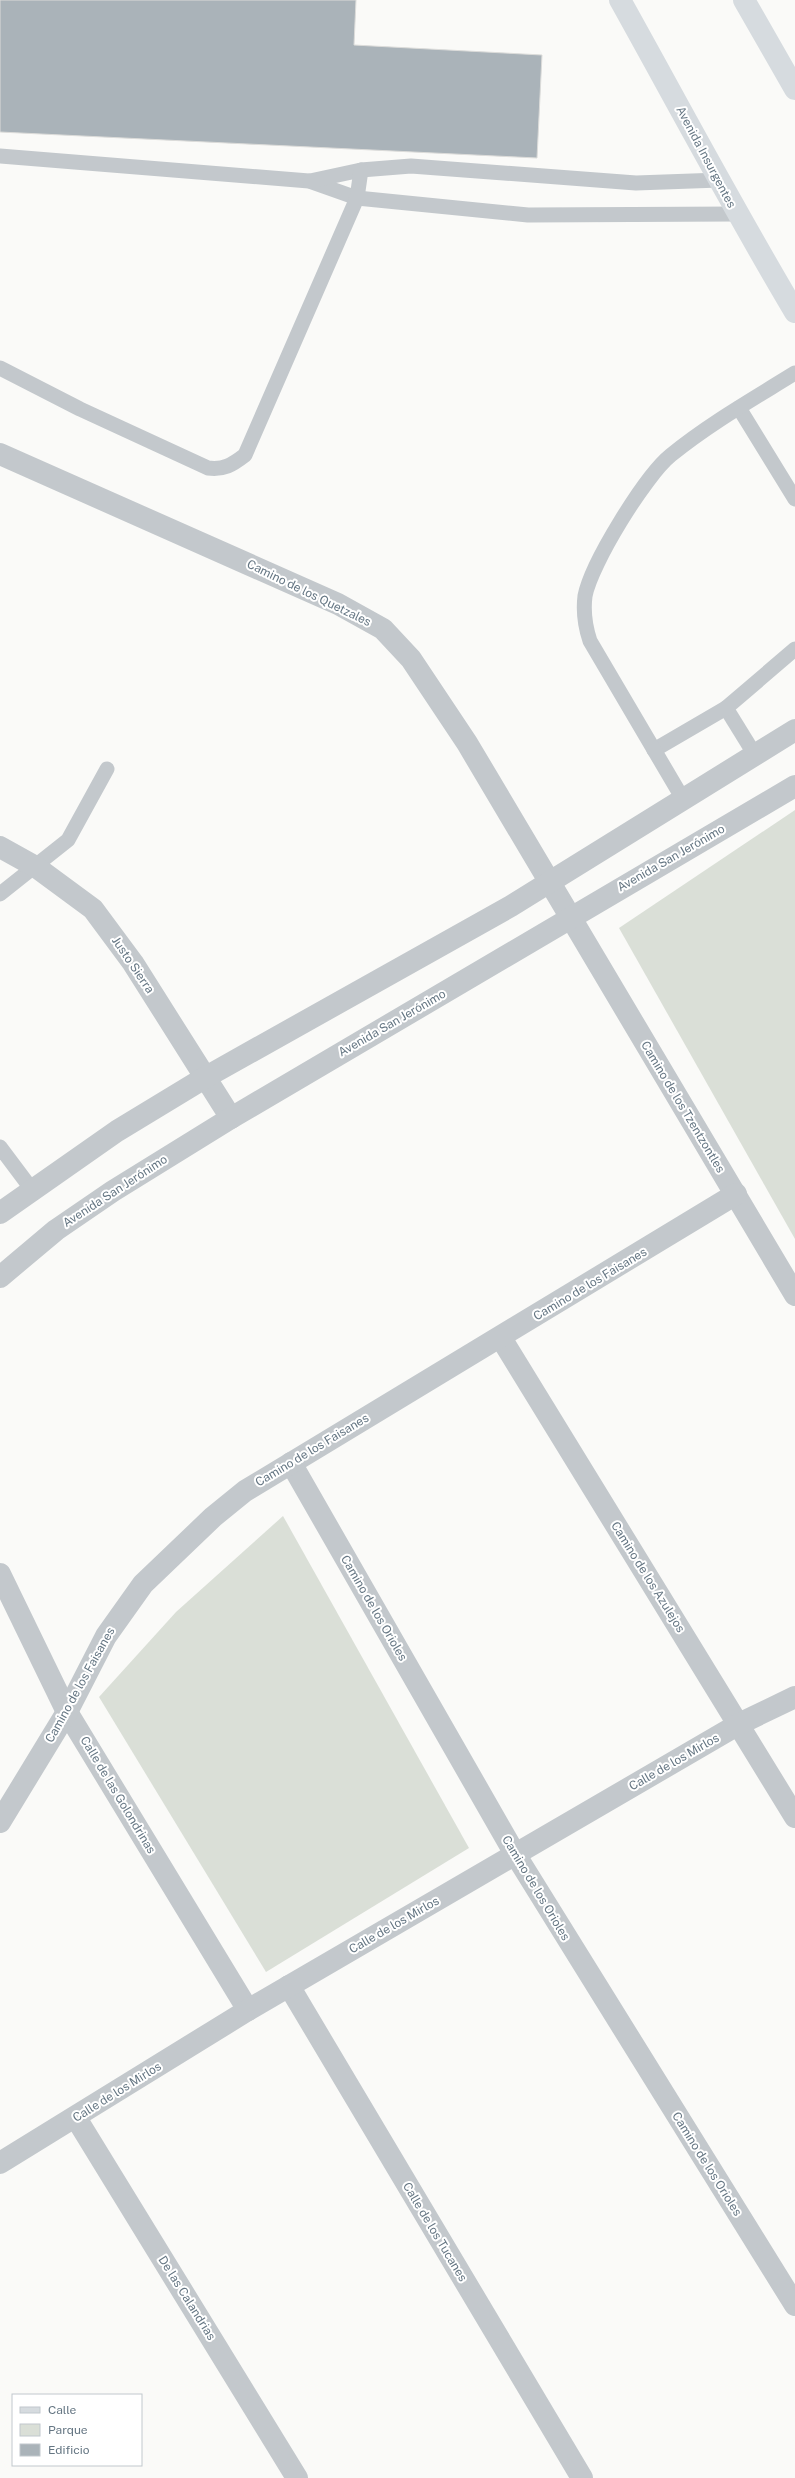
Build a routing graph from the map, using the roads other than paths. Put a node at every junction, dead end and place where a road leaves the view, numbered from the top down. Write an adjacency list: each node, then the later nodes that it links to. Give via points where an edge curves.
1 (620, 0): 6 (main road, Avenida Insurgentes)
2 (744, 0): 3 (main road)
3 (795, 89)
4 (0, 156): 7 (lane)
5 (361, 170): 6 (lane, via 394,166 434,166 636,183); 7 (lane); 8 (lane)
6 (720, 180): 9 (main road, Avenida Insurgentes)
7 (309, 181): 8 (lane)
8 (357, 198): 9 (lane, via 528,215); 11 (lane, via 245,455 231,466 220,470 208,468 80,409)
9 (736, 214): 10 (main road, Avenida Insurgentes)
10 (795, 312)
11 (0, 368)
12 (795, 374): 13 (lane)
13 (739, 408): 15 (lane); 19 (lane, via 670,455 636,496 593,571 585,596 584,623 590,641)
14 (0, 454): 26 (street, Camino de los Quetzales, via 338,604 383,629 410,659 467,743)
15 (795, 499)
16 (794, 654): 17 (lane)
17 (726, 708): 19 (lane); 20 (lane)
18 (795, 730): 20 (street)
19 (654, 750): 23 (lane)
20 (755, 754): 23 (street)
21 (107, 769): 25 (lane, via 68,840)
22 (795, 786): 28 (street, Avenida San Jerónimo)
23 (683, 799): 26 (street)
24 (0, 847): 25 (street, Justo Sierra)
25 (36, 866): 27 (lane); 29 (street, Justo Sierra, via 93,909 133,963)
26 (548, 883): 28 (street, Camino de los Quetzales); 29 (street)
27 (0, 894)
28 (571, 918): 30 (street, Avenida San Jerónimo); 33 (street, Camino de los Tzentzontles)
29 (206, 1077): 30 (street, Justo Sierra); 32 (street, via 117,1131)
30 (231, 1118): 35 (street, Avenida San Jerónimo, via 113,1191 56,1230)
31 (0, 1147): 32 (lane)
32 (33, 1191): 34 (street)
33 (736, 1194): 36 (street, Camino de los Tzentzontles); 37 (street, Camino de los Faisanes)
34 (0, 1213)
35 (0, 1276)
36 (795, 1295)
37 (501, 1338): 38 (street, Camino de los Faisanes); 42 (street, Camino de los Azulejos)
38 (291, 1463): 41 (street, Camino de los Faisanes, via 245,1491 143,1584 106,1636); 45 (street, Camino de los Orioles)
39 (0, 1574): 41 (street, Calle de las Golondrinas)
40 (795, 1698): 42 (street, Calle de los Mirlos)
41 (67, 1712): 44 (street, Camino de los Faisanes); 47 (street, Calle de las Golondrinas)
42 (739, 1724): 43 (street, Camino de los Azulejos); 45 (street, Calle de los Mirlos)
43 (795, 1817)
44 (0, 1822)
45 (515, 1854): 46 (street, Calle de los Mirlos); 50 (street, Camino de los Orioles)
46 (289, 1986): 47 (street, Calle de los Mirlos); 52 (street, Calle de los Tucanes)
47 (248, 2010): 48 (street, Calle de los Mirlos)
48 (76, 2118): 49 (street, Calle de los Mirlos); 51 (street, De las Calandrias)
49 (0, 2163)
50 (795, 2305)
51 (298, 2478)
52 (582, 2478)

